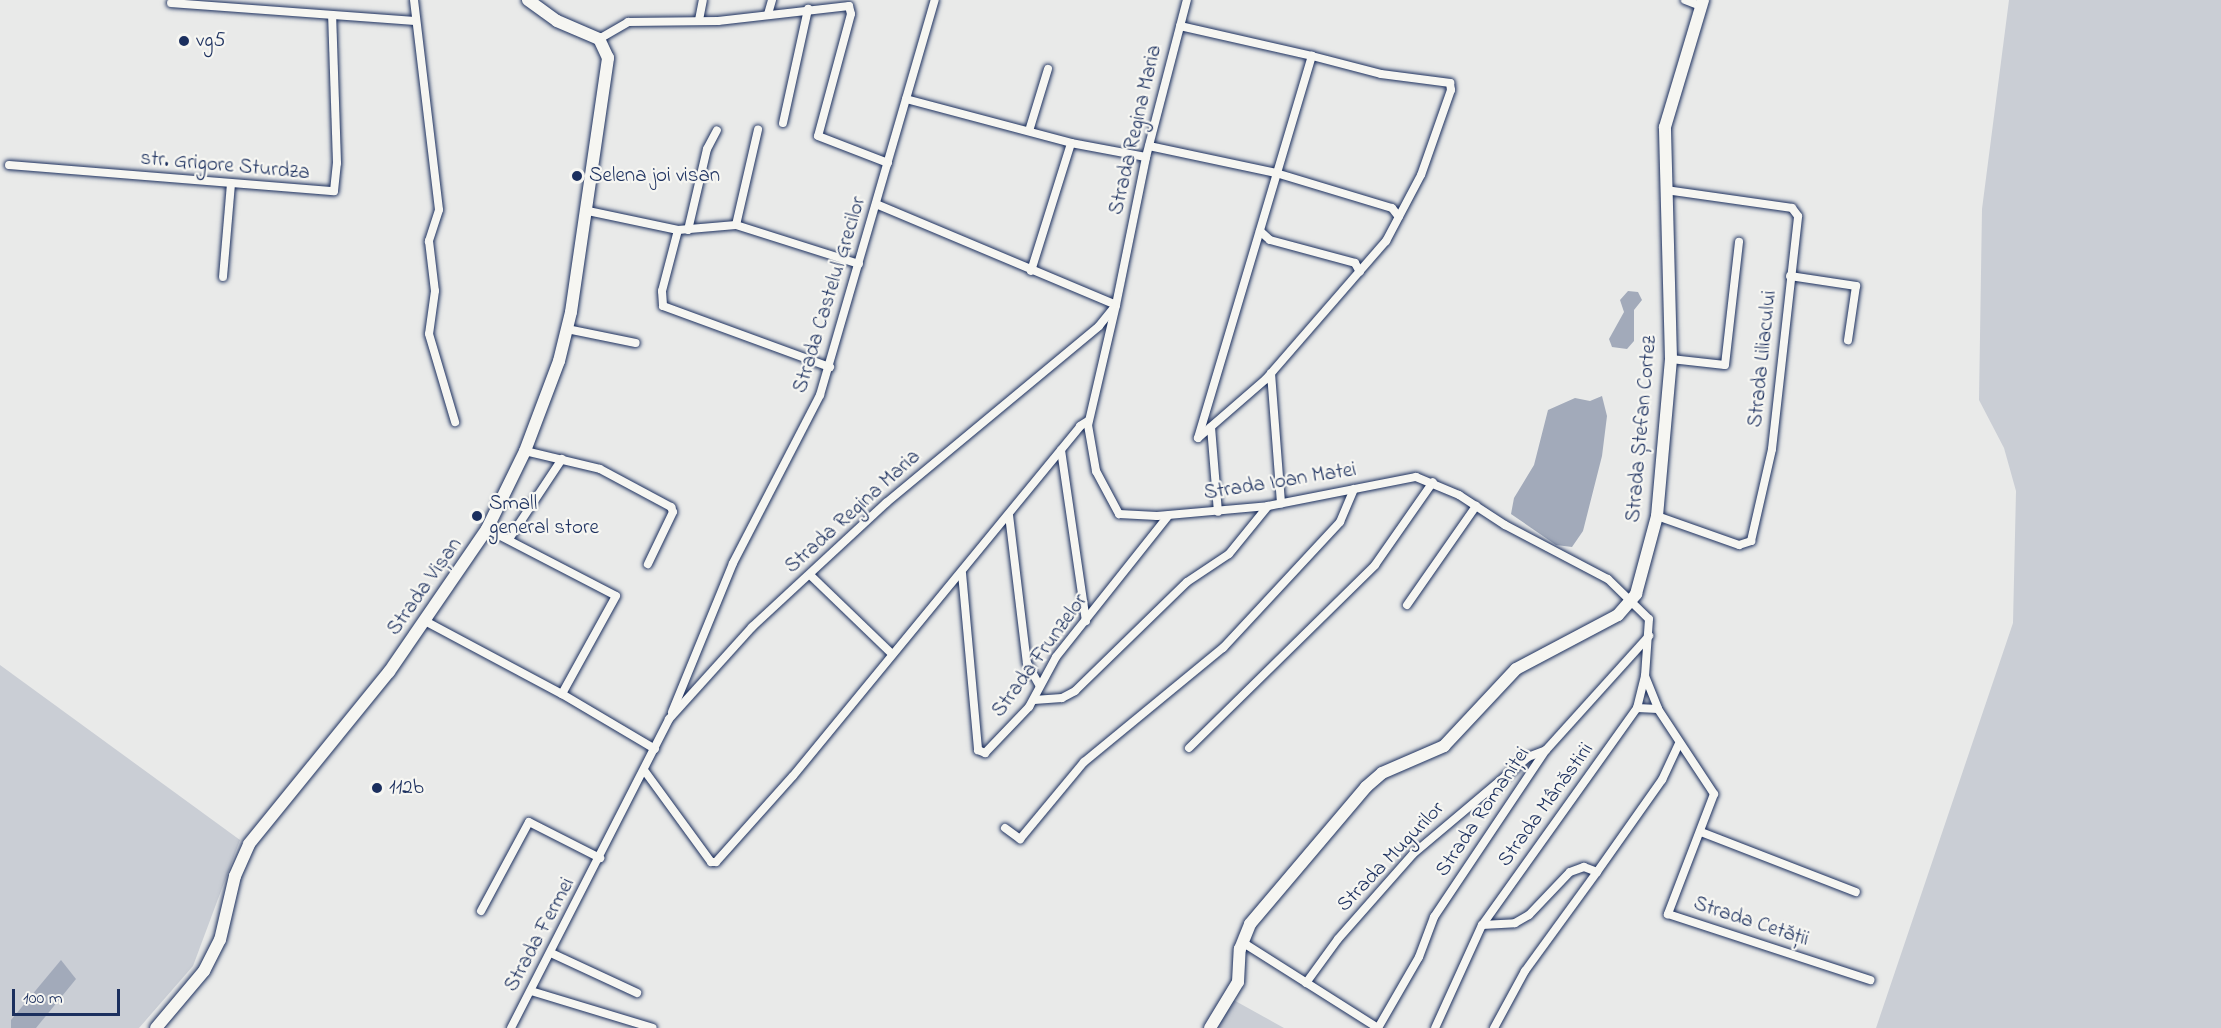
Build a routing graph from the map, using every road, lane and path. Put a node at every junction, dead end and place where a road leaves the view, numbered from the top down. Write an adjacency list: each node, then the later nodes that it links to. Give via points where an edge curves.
1 (414, 0): 14 (street)
2 (528, 0): 16 (street, via 557,21)
3 (704, 0): 13 (street)
4 (772, 0): 11 (street)
5 (935, 0): 19 (street, Strada Castelul Grecilor)
6 (1187, 0): 15 (street, Strada Regina Maria)
7 (1685, 0): 9 (street)
8 (171, 3): 12 (street)
9 (1702, 3): 31 (street, Strada Ștefan Cortez, via 1668,107)
10 (808, 9): 11 (street); 20 (street); 27 (street, via 843,5 852,10 818,136)
11 (768, 14): 13 (street)
12 (332, 15): 14 (street); 30 (street, str. Grigore Sturdza, via 337,163 334,191)
13 (699, 20): 16 (street, via 628,22)
14 (414, 21): 52 (street, via 422,50 439,210 429,242 435,291 429,334)
15 (1180, 26): 17 (street); 25 (street, Strada Regina Maria)
16 (599, 39): 33 (street, Strada Vișan, via 607,50 607,76)
17 (1312, 56): 29 (street); 34 (street, via 1381,74 1449,83 1434,145)
18 (1048, 69): 23 (street)
19 (906, 99): 23 (street); 27 (street, Strada Castelul Grecilor)
20 (783, 123)
21 (717, 130): 37 (street, via 707,149)
22 (758, 130): 35 (street)
23 (1029, 131): 24 (street)
24 (1071, 142): 26 (street); 41 (street)
25 (1149, 146): 26 (street, Strada Regina Maria); 29 (street)
26 (1146, 157): 45 (street, Strada Regina Maria)
27 (888, 163): 32 (street, Strada Castelul Grecilor)
28 (9, 165): 30 (street, str. Grigore Sturdza)
29 (1276, 173): 34 (street, via 1392,208); 38 (street)
30 (231, 184): 44 (street)
31 (1666, 190): 43 (street, Strada Liliacului, via 1797,211); 49 (street, Strada Ștefan Cortez, via 1672,247)
32 (876, 204): 40 (street, Strada Castelul Grecilor); 41 (street)
33 (588, 211): 36 (street); 46 (street, Strada Vișan)
34 (1399, 217): 42 (street, via 1386,241)
35 (736, 225): 37 (street); 40 (street)
36 (678, 230): 37 (street); 50 (street, via 662,291 663,306)
37 (688, 230)
38 (1260, 231): 42 (street, via 1270,240 1355,264); 54 (street, via 1198,438)
39 (1739, 242): 49 (street, via 1725,365)
40 (859, 264): 50 (street, Strada Castelul Grecilor)
41 (1031, 271): 45 (street)
42 (1360, 272): 51 (street)
43 (1790, 276): 47 (street, via 1856,286); 66 (street, Strada Liliacului, via 1772,449 1751,541 1739,545)
44 (223, 277)
45 (1116, 305): 53 (street, Strada Ioan Matei); 71 (street, Strada Regina Maria, via 1099,326 886,503)
46 (567, 329): 48 (street); 56 (street, Strada Vișan)
47 (1848, 340)
48 (636, 343)
49 (1671, 359): 66 (street, Strada Ștefan Cortez)
50 (830, 367): 84 (street, Strada Castelul Grecilor, via 790,460 733,563)
51 (1271, 373): 54 (street); 60 (street)
52 (455, 422)
53 (1088, 422): 55 (street); 65 (street, Strada Ioan Matei, via 1096,471 1112,507 1125,516)
54 (1211, 427): 63 (street)
55 (1061, 450): 64 (street); 75 (street)
56 (525, 452): 57 (street); 67 (street, Strada Vișan)
57 (562, 459): 68 (street); 69 (street, via 600,469 671,507 673,512)
58 (1433, 482): 59 (street, Strada Ioan Matei, via 1405,477); 62 (street, Strada Ioan Matei); 86 (street, via 1375,565)
59 (1354, 489): 60 (street, Strada Ioan Matei); 90 (street, via 1350,505 1333,530 1223,648 1084,762 1020,839)
60 (1281, 504): 61 (street, Strada Ioan Matei)
61 (1268, 506): 63 (street, Strada Ioan Matei); 81 (street, via 1229,554 1187,582 1074,690 1062,698)
62 (1476, 507): 72 (street, Strada Ioan Matei, via 1577,560); 73 (street)
63 (1218, 512): 65 (street, Strada Ioan Matei)
64 (1009, 515): 70 (street); 79 (street, via 1027,663)
65 (1169, 515): 75 (street, Strada Frunzelor)
66 (1657, 516): 72 (street, Strada Ștefan Cortez)
67 (487, 530): 68 (street); 74 (street, Strada Vișan)
68 (509, 539): 80 (street, via 616,596)
69 (648, 564)
70 (962, 573): 77 (street); 81 (street, Strada Frunzelor, via 980,752 988,752)
71 (810, 575): 77 (street); 84 (street, Strada Regina Maria, via 752,627)
72 (1632, 598): 76 (street, Strada Mânăstirii, via 1649,619); 97 (street, Strada Ștefan Cortez, via 1618,615 1516,669 1444,746 1382,773 1366,787 1261,909)
73 (1407, 605)
74 (425, 621): 80 (street); 103 (street, Strada Vișan, via 249,844 235,876 220,940 204,971)
75 (1086, 621): 79 (street, Strada Frunzelor)
76 (1649, 636): 78 (street, Strada Mânăstirii); 88 (street, Strada Romaniței)
77 (892, 654): 89 (street, via 793,776 714,863)
78 (1645, 675): 82 (street, Strada Mânăstirii); 83 (street, Strada Cetății)
79 (1039, 685): 81 (street, Strada Frunzelor)
80 (562, 694): 87 (street)
81 (1034, 700)
82 (1636, 708): 83 (street); 96 (street, Strada Mânăstirii)
83 (1658, 709): 85 (street, Strada Cetății)
84 (669, 719): 87 (street, Strada Regina Maria)
85 (1679, 744): 91 (street, Strada Cetății, via 1714,794); 93 (street, via 1662,780)
86 (1189, 748)
87 (655, 749): 89 (street, Strada Regina Maria)
88 (1546, 750): 100 (street, Strada Mugurilor, via 1528,757 1413,854 1338,939); 107 (street, Strada Romaniței, via 1434,917 1419,957)
89 (644, 770): 92 (street, Strada Fermei)
90 (1005, 828)
91 (1701, 832): 94 (street); 99 (street, Strada Cetății, via 1668,914)
92 (600, 858): 95 (street, via 529,822); 98 (street, Strada Fermei)
93 (1597, 872): 96 (street, via 1584,867 1570,872 1529,915 1515,923); 109 (street, via 1525,971)
94 (1856, 892)
95 (481, 910)
96 (1482, 925): 108 (street, Strada Mânăstirii)
97 (1242, 942): 100 (street); 106 (street, Strada Ștefan Cortez, via 1238,982)
98 (551, 953): 101 (street, Strada Fermei); 102 (street)
99 (1870, 980)
100 (1306, 983): 107 (street)
101 (531, 991): 104 (street, Strada Fermei); 105 (street)
102 (637, 993)
103 (156, 1028)
104 (511, 1028)
105 (653, 1028)
106 (1210, 1028)
107 (1378, 1028)
108 (1435, 1028)
109 (1494, 1028)

